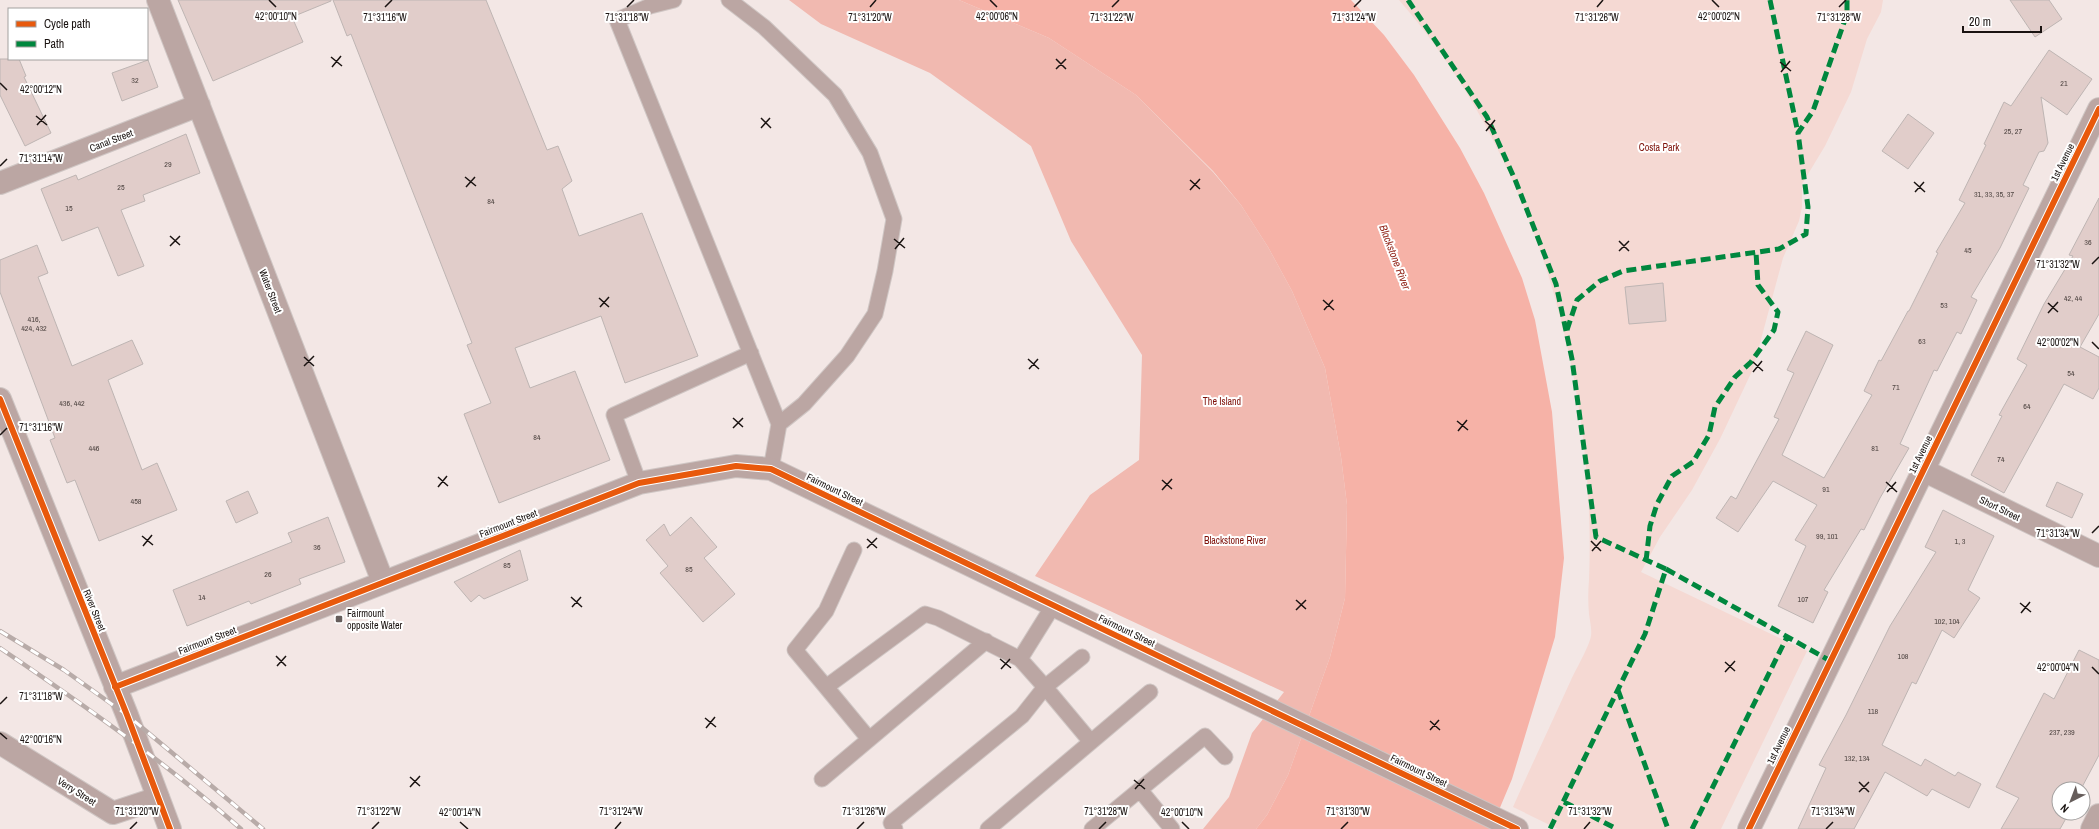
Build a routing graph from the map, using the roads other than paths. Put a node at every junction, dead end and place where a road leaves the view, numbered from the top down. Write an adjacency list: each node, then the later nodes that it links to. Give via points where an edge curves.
1 (158, 0): 4 (street, Water Street)
2 (674, 0): 7 (lane, via 650,6 617,20)
3 (729, 0): 9 (lane, via 764,27 835,95 870,153 894,219 875,314 847,356 804,404)
4 (199, 105): 6 (street, Canal Street); 15 (street, Water Street)
5 (2099, 109): 11 (street, 1st Avenue)
6 (0, 183)
7 (751, 352): 9 (lane); 12 (lane, via 614,415)
8 (0, 399): 20 (street, River Street)
9 (779, 424): 10 (lane)
10 (771, 469): 12 (street, Fairmount Street, via 736,466); 16 (street, Fairmount Street)
11 (1923, 470): 14 (street, Short Street); 38 (street, 1st Avenue)
12 (639, 483): 15 (street, Fairmount Street)
13 (854, 550): 21 (lane, via 826,611 795,650)
14 (2099, 556)
15 (383, 582): 20 (street, Fairmount Street)
16 (1054, 606): 19 (lane); 32 (street, Fairmount Street)
17 (986, 641): 19 (lane); 21 (lane, via 925,614); 24 (lane)
18 (1082, 657): 22 (lane)
19 (1020, 659): 22 (lane)
20 (115, 687): 30 (street, River Street)
21 (826, 687): 24 (lane)
22 (1045, 687): 25 (lane); 34 (lane, via 1022,716 891,823)
23 (1150, 692): 25 (lane)
24 (869, 739): 28 (lane)
25 (1091, 742): 35 (lane)
26 (0, 743): 30 (street, Verry Street, via 113,813)
27 (1225, 757): 29 (lane, via 1205,736)
28 (822, 779)
29 (1140, 790): 36 (lane); 37 (lane)
30 (158, 798): 33 (street, River Street)
31 (2099, 815): 39 (street)
32 (1510, 826)
33 (170, 829)
34 (895, 829)
35 (988, 829)
36 (1092, 829)
37 (1172, 829)
38 (1749, 829)
39 (2092, 829)

